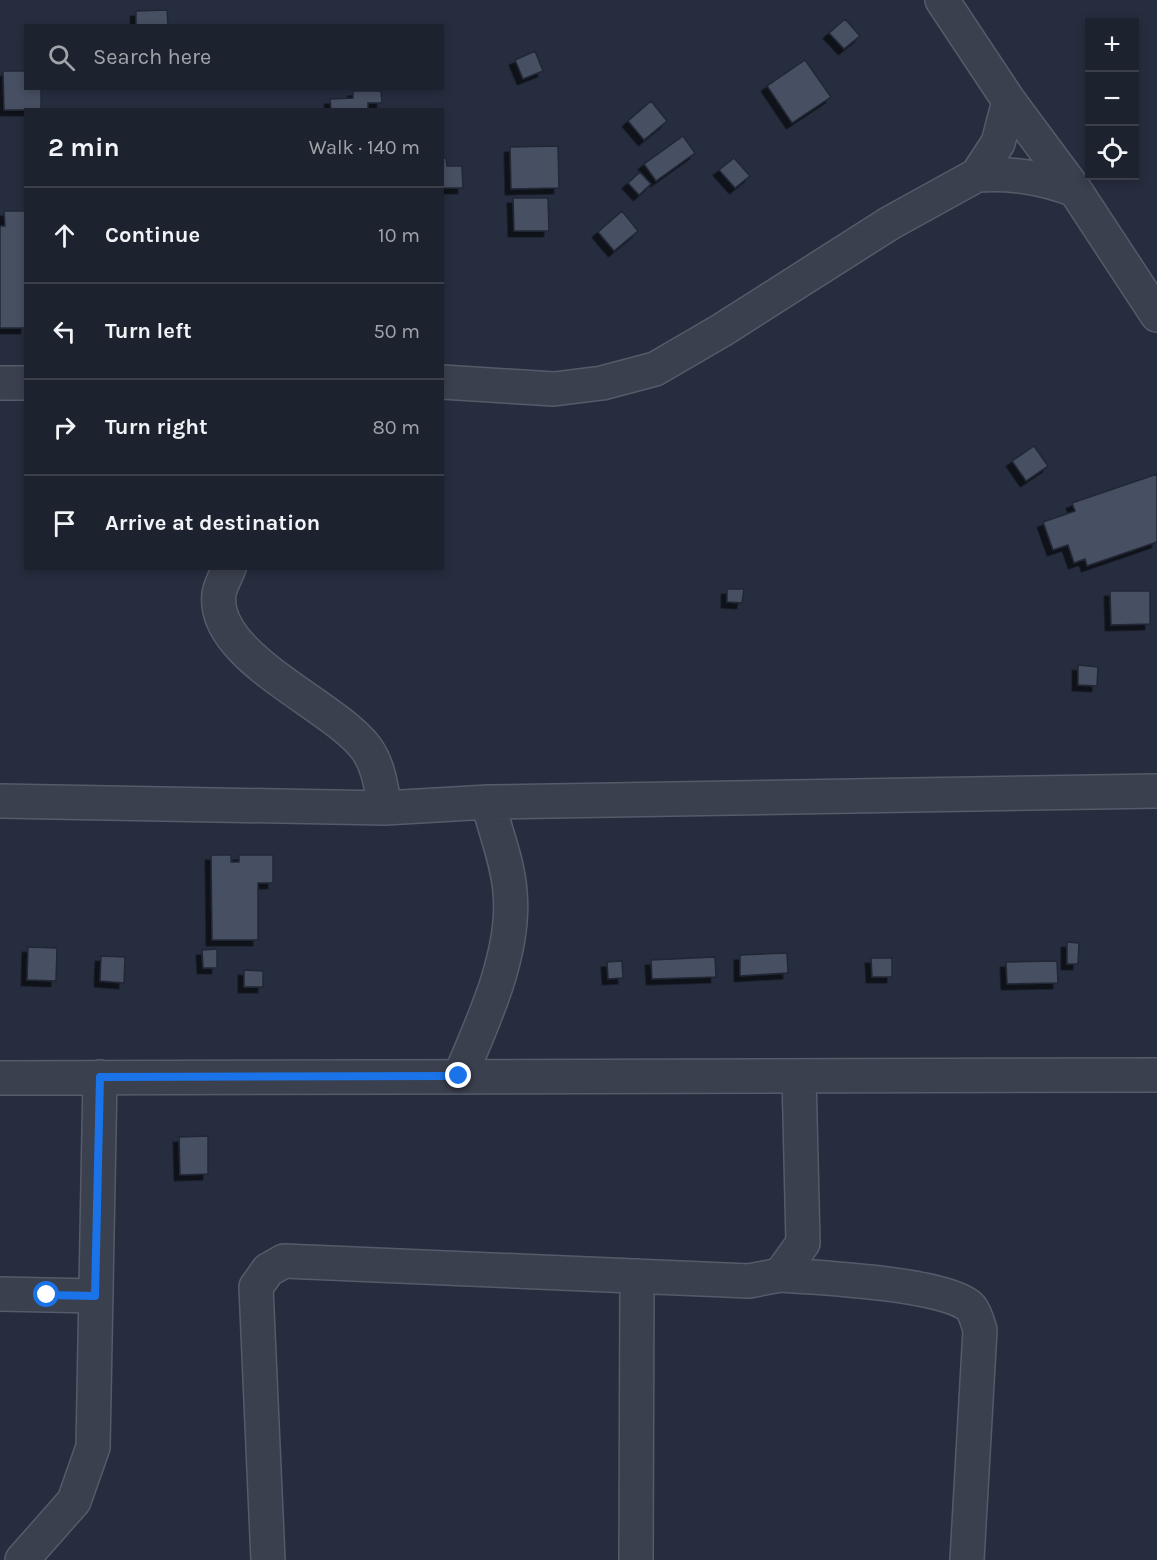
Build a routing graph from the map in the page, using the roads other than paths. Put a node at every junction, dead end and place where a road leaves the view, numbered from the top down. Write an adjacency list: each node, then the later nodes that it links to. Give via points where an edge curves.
1 (942, 0): 2 (street)
2 (1010, 102): 3 (street, via 998,143); 4 (street)
3 (977, 175): 4 (street, via 1044,178); 6 (street, via 890,223 655,369 603,383 554,389)
4 (1074, 190): 5 (street)
5 (1157, 315)
6 (444, 382)
7 (0, 383): 8 (street)
8 (24, 383)
9 (228, 570): 13 (street, via 219,594 223,623 262,667 330,714 365,747 380,777)
10 (1157, 791): 12 (street)
11 (0, 801): 13 (street)
12 (488, 802): 13 (street); 15 (street, via 510,891 509,931 492,1002)
13 (385, 808)
14 (1157, 1075): 16 (street)
15 (459, 1076): 16 (street); 17 (street)
16 (800, 1076): 19 (street, via 803,1243)
17 (100, 1077): 18 (street); 22 (street)
18 (0, 1078)
19 (780, 1275): 20 (street, via 749,1281); 26 (street, via 879,1283 952,1297 971,1308 980,1330)
20 (637, 1276): 24 (street, via 284,1261 268,1270 256,1287); 25 (street)
21 (0, 1294): 22 (street)
22 (95, 1296): 23 (street, via 93,1447 74,1501)
23 (22, 1560)
24 (268, 1560)
25 (636, 1560)
26 (967, 1560)

